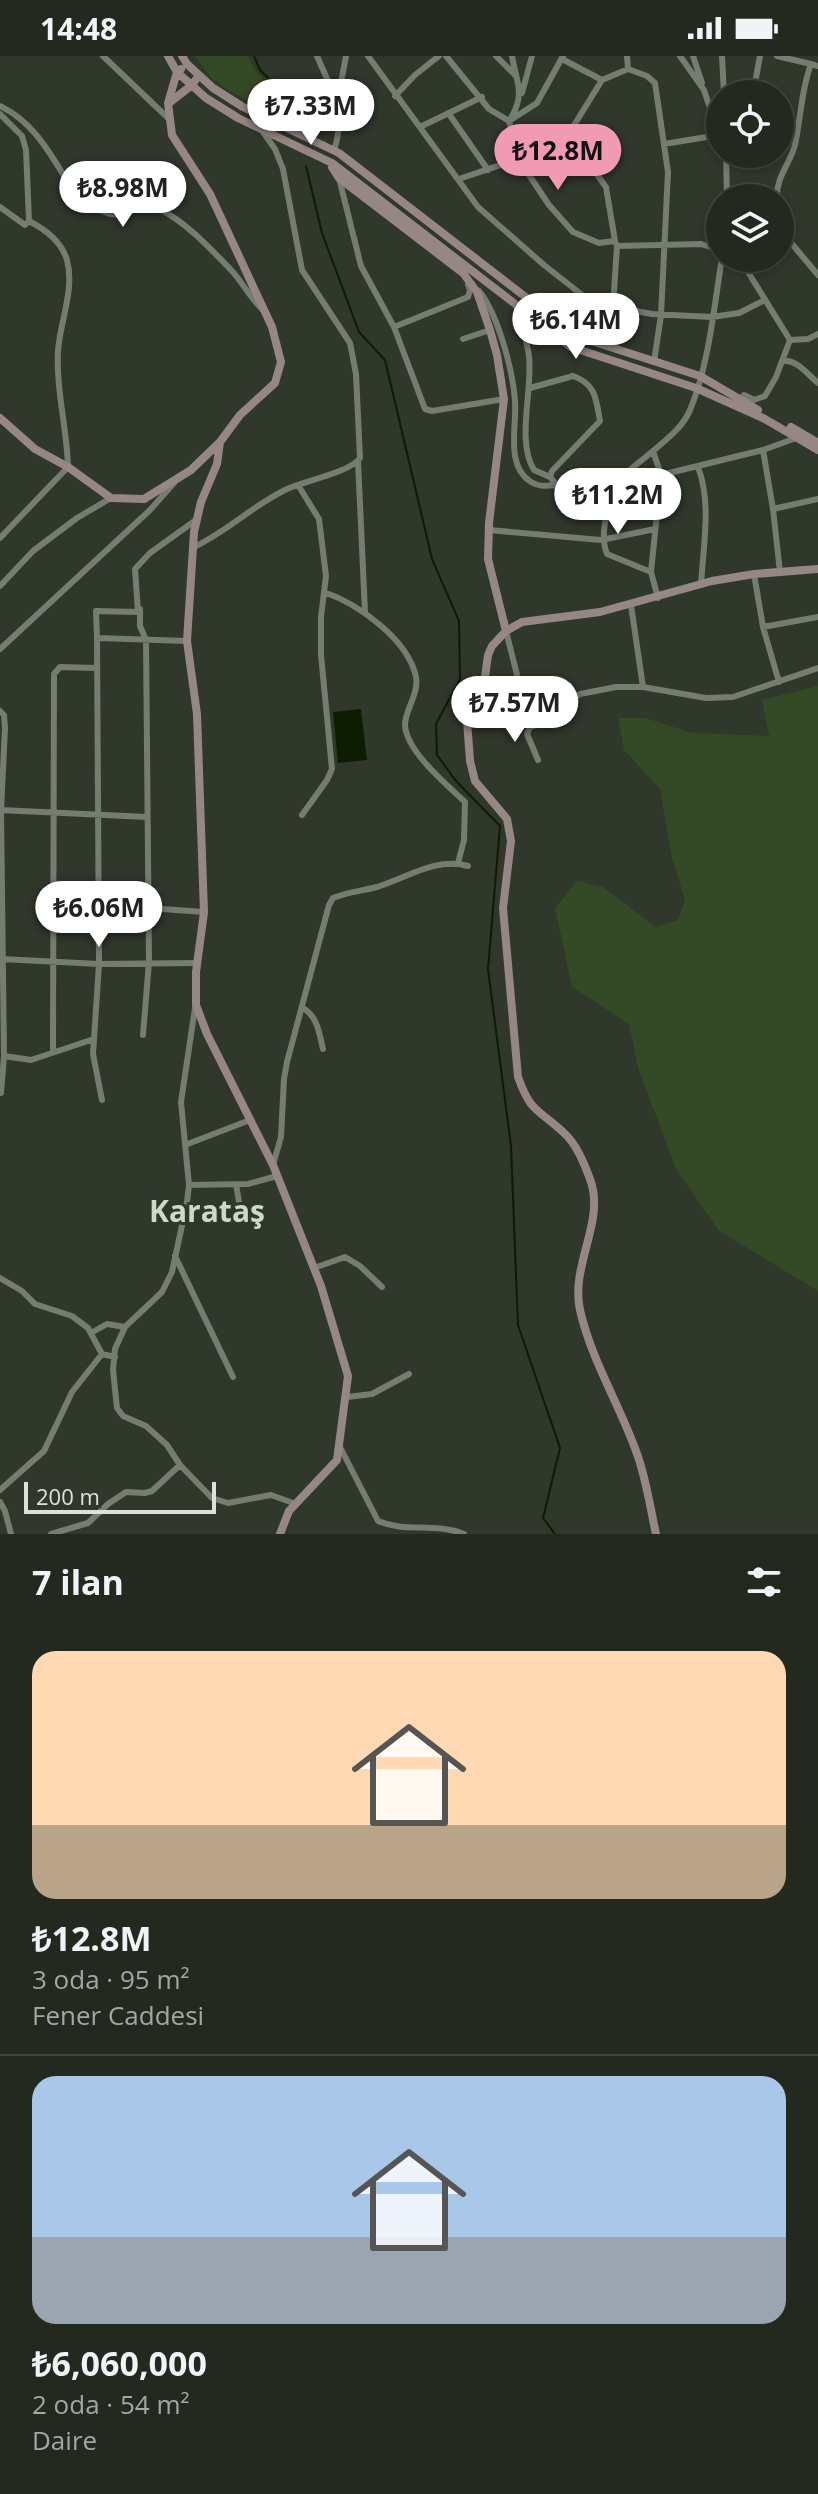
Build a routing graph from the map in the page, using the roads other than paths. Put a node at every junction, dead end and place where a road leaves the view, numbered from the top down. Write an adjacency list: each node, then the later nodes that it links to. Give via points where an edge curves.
1 (103, 56): 38 (street)
2 (168, 56): 21 (street)
3 (317, 56): 34 (street)
4 (346, 56): 34 (street)
5 (368, 56): 29 (street)
6 (439, 56): 29 (street)
7 (446, 56): 31 (street)
8 (496, 56): 23 (street)
9 (512, 56): 23 (street)
10 (532, 56): 32 (street)
11 (627, 56): 20 (street)
12 (680, 56): 28 (street)
13 (693, 56): 28 (street)
14 (722, 56): 25 (street)
15 (760, 56): 26 (street)
16 (777, 56): 19 (street)
17 (562, 58): 24 (street); 39 (street, via 537,103)
18 (184, 60): 21 (street); 22 (street)
19 (814, 65): 51 (street, via 805,80 794,147)
20 (628, 69): 24 (street); 44 (street, via 655,83)
21 (177, 72): 27 (street); 33 (street)
22 (199, 75): 27 (street); 45 (street, via 243,107)
23 (518, 78): 32 (street)
24 (602, 80): 42 (street)
25 (723, 80)
26 (756, 80)
27 (192, 85): 33 (street); 41 (street)
28 (704, 90): 30 (street)
29 (395, 96): 40 (street)
30 (706, 96)
31 (482, 97): 37 (street); 39 (street, via 489,109)
32 (520, 101): 39 (street)
33 (168, 103): 38 (street)
34 (336, 105): 45 (street, via 340,134)
35 (0, 106): 65 (street, via 37,134 81,197 111,214 141,205 157,207 200,239)
36 (0, 114): 53 (street, via 22,136 26,150)
37 (449, 114): 40 (street); 48 (street)
38 (168, 118): 65 (street, via 172,135 210,194)
39 (509, 121): 46 (street)
40 (422, 126): 50 (street)
41 (258, 127): 47 (street); 88 (street, via 283,169 302,270 342,329 354,358)
42 (568, 135): 46 (street); 54 (street, via 606,187)
43 (706, 139): 44 (street)
44 (664, 144): 55 (street)
45 (334, 150): 47 (street, via 337,158); 74 (street, via 576,336)
46 (519, 160): 48 (street); 54 (street, via 573,232)
47 (329, 161): 49 (street); 63 (street)
48 (488, 170): 50 (street)
49 (339, 178): 60 (street); 68 (street, via 361,266)
50 (459, 179): 64 (street, via 478,207 544,265 586,298)
51 (778, 184)
52 (0, 207): 53 (street, via 25,225)
53 (29, 221): 89 (street, via 58,242 70,276 58,358)
54 (616, 244): 55 (street); 64 (street)
55 (666, 246): 56 (street); 66 (street)
56 (706, 246)
57 (794, 246): 61 (street)
58 (720, 272): 67 (street)
59 (748, 272): 62 (street)
60 (463, 273): 68 (street, via 468,297); 69 (street, via 477,292); 96 (street, via 485,298 500,337 515,402 518,468 541,487)
61 (818, 275)
62 (765, 300): 67 (street, via 739,313); 72 (street)
63 (516, 306): 77 (street, via 529,355); 78 (street, via 571,347)
64 (613, 307): 66 (street)
65 (265, 312): 83 (street, via 281,362 275,383)
66 (661, 315): 67 (street); 74 (street)
67 (712, 317): 75 (street)
68 (394, 327): 79 (street, via 425,409)
69 (490, 330): 71 (street); 79 (street)
70 (818, 334): 72 (street)
71 (463, 339)
72 (790, 340): 73 (street)
73 (782, 361): 76 (street, via 797,364); 80 (street, via 765,396 754,400 744,395)
74 (654, 362): 75 (street)
75 (700, 376): 78 (street); 80 (street)
76 (818, 383)
77 (530, 388): 93 (street, via 525,451 534,470); 93 (street, via 573,376 585,380 597,401 600,421)
78 (696, 388): 82 (street); 87 (street, via 690,411)
79 (504, 399): 102 (street)
80 (740, 400): 84 (street)
81 (0, 418): 89 (street, via 35,449)
82 (799, 437): 85 (street); 86 (street)
83 (220, 442): 92 (street); 100 (street)
84 (818, 443)
85 (763, 450): 90 (street); 99 (street)
86 (818, 450)
87 (653, 451): 91 (street); 94 (street)
88 (358, 461): 95 (street); 116 (street)
89 (68, 467): 97 (street); 103 (street)
90 (698, 467): 91 (street); 110 (street, via 705,505)
91 (661, 475): 101 (street)
92 (179, 477): 97 (street, via 144,499); 123 (street)
93 (550, 477): 96 (street)
94 (611, 484): 96 (street); 104 (street)
95 (298, 485): 105 (street); 112 (street, via 319,519)
96 (557, 485)
97 (111, 498): 111 (street, via 33,551)
98 (818, 499): 99 (street)
99 (773, 509): 108 (street)
100 (197, 519): 105 (street); 115 (street, via 135,569)
101 (655, 529): 104 (street); 107 (street)
102 (489, 530): 104 (street); 119 (street, via 488,559)
103 (0, 538)
104 (601, 540): 107 (street, via 611,558)
105 (192, 548): 122 (street)
106 (818, 569): 108 (street)
107 (651, 572): 113 (street)
108 (780, 572): 109 (street)
109 (754, 574): 110 (street); 118 (street)
110 (701, 585): 113 (street)
111 (0, 586)
112 (324, 592): 116 (street); 135 (street, via 321,655 332,769)
113 (658, 598): 114 (street)
114 (631, 605): 119 (street, via 522,622); 127 (street)
115 (140, 609): 120 (street, via 96,611); 121 (street)
116 (365, 612): 137 (street, via 402,649 416,678 405,724 411,742 465,802)
117 (818, 617): 118 (street)
118 (763, 627): 126 (street)
119 (506, 631): 129 (street); 182 (street, via 488,655 467,720 475,781 507,819 511,841 503,908 518,1077 538,1114 576,1148 591,1181 596,1203 579,1275 579,1307 638,1455)
120 (97, 638): 121 (street); 124 (street)
121 (146, 640): 122 (street); 136 (street)
122 (187, 641): 140 (street, via 197,714)
123 (0, 649)
124 (96, 668): 133 (street, via 60,667 54,674); 134 (street)
125 (818, 668): 126 (street)
126 (779, 682): 127 (street, via 733,697 706,698)
127 (643, 687): 129 (street, via 580,694)
128 (0, 711): 131 (street, via 5,728)
129 (530, 727): 130 (street, via 527,734)
130 (538, 760)
131 (1, 771): 132 (street)
132 (0, 810): 133 (street); 141 (street)
133 (53, 813): 134 (street); 142 (street)
134 (100, 815): 136 (street); 145 (street)
135 (302, 815)
136 (147, 817): 139 (street)
137 (458, 863): 138 (street); 147 (street, via 421,869 333,898)
138 (468, 866)
139 (148, 908): 140 (street); 143 (street)
140 (204, 912): 144 (street)
141 (2, 959): 142 (street); 152 (street)
142 (54, 961): 145 (street); 151 (street)
143 (149, 962): 144 (street); 145 (street); 148 (street)
144 (197, 963): 146 (street)
145 (99, 964): 149 (street)
146 (196, 1005): 155 (street); 156 (street, via 181,1102)
147 (303, 1008): 150 (street, via 316,1020); 157 (street, via 284,1079 281,1137)
148 (143, 1035)
149 (94, 1039): 151 (street); 154 (street)
150 (323, 1049)
151 (53, 1050): 152 (street, via 31,1060)
152 (2, 1056): 153 (street)
153 (1, 1093)
154 (102, 1100)
155 (250, 1120): 156 (street); 157 (street)
156 (185, 1145): 160 (street)
157 (273, 1165): 158 (street)
158 (277, 1176): 159 (street); 163 (street)
159 (236, 1184): 160 (street); 161 (street)
160 (189, 1185): 162 (street)
161 (240, 1208)
162 (175, 1256): 166 (street, via 162,1292); 171 (street)
163 (314, 1268): 165 (street, via 345,1257); 172 (street, via 348,1376)
164 (0, 1278): 167 (street, via 35,1304 72,1316)
165 (382, 1287)
166 (125, 1327): 167 (street, via 107,1324); 169 (street)
167 (91, 1333): 168 (street)
168 (102, 1354): 169 (street); 175 (street, via 72,1392 44,1451)
169 (115, 1357): 174 (street, via 117,1408 167,1445)
170 (409, 1374): 172 (street, via 372,1394)
171 (233, 1377)
172 (347, 1397): 173 (street)
173 (339, 1445): 177 (street, via 337,1460); 181 (street, via 378,1521 394,1528 432,1526)
174 (180, 1465): 177 (street, via 212,1498 228,1503 271,1495); 179 (street, via 152,1491 126,1492 88,1523)
175 (0, 1490)
176 (0, 1502): 178 (street)
177 (296, 1504): 180 (street)
178 (11, 1534)
179 (51, 1534)
180 (280, 1534)
181 (464, 1534)
182 (656, 1534)

